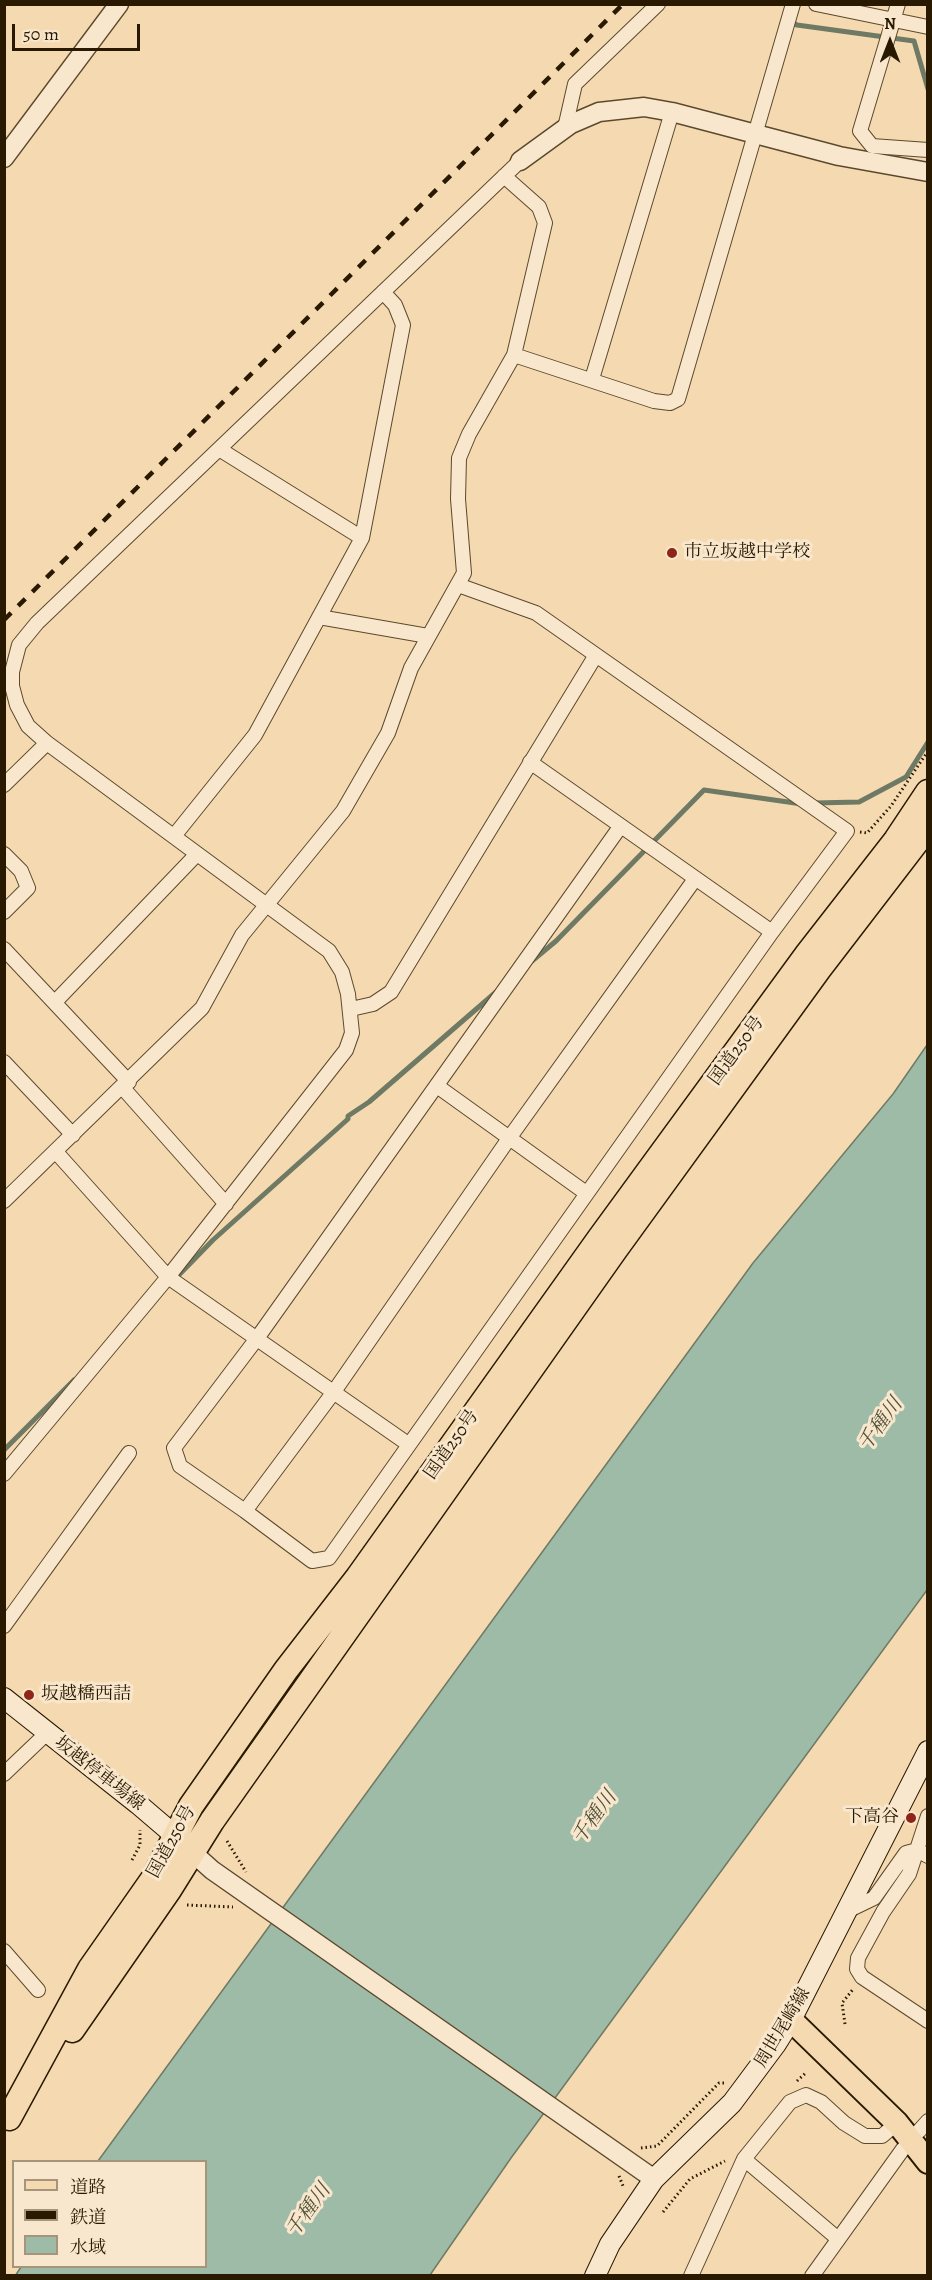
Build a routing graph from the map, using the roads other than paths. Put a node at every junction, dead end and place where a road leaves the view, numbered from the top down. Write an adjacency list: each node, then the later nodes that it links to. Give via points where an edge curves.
1 (119, 4): 12 (street)
2 (658, 4): 9 (street, via 575,84)
3 (793, 4): 10 (street)
4 (816, 4): 6 (street)
5 (898, 4): 6 (street)
6 (894, 20): 7 (street); 11 (street, via 860,130 872,146)
7 (927, 27)
8 (672, 112): 9 (street, via 644,107 599,112); 10 (street); 18 (street)
9 (565, 128): 13 (street)
10 (754, 134): 14 (street, via 839,156); 18 (street, via 678,399 670,403 654,401)
11 (927, 150)
12 (4, 158)
13 (520, 161): 15 (street)
14 (927, 171)
15 (504, 176): 16 (street); 17 (street, via 539,207 545,222)
16 (383, 292): 19 (street); 20 (street, via 395,305 403,325)
17 (514, 355): 18 (street); 21 (street, via 459,458 464,573)
18 (592, 379)
19 (219, 449): 20 (street); 25 (street, via 37,623 19,645)
20 (362, 538): 22 (street)
21 (458, 585): 23 (street); 24 (street, via 536,613)
22 (319, 617): 23 (street); 32 (street, via 255,735)
23 (428, 636): 36 (street, via 371,766 343,811)
24 (596, 656): 27 (street); 38 (street, via 847,831)
25 (8, 687): 26 (street, via 28,726)
26 (47, 743): 28 (street); 32 (street)
27 (530, 762): 30 (street); 41 (street, via 391,992 373,1004)
28 (4, 785)
29 (927, 792): 64 (highway, 国道250号, via 896,840 808,953 606,1229 358,1577 286,1670 190,1806)
30 (620, 827): 35 (street); 44 (street)
31 (927, 827): 64 (highway, 国道250号, via 819,969 377,1584)
32 (174, 836): 34 (street)
33 (4, 854): 37 (street, via 21,871 27,888)
34 (197, 854): 36 (street); 40 (street)
35 (695, 879): 38 (street); 46 (street)
36 (267, 906): 41 (street, via 329,951 342,972); 43 (street, via 243,934 202,1008)
37 (4, 912)
38 (772, 932): 48 (street)
39 (4, 949): 40 (street)
40 (56, 1001): 43 (street)
41 (351, 1009): 50 (street, via 352,1033 346,1050)
42 (4, 1062): 45 (street)
43 (126, 1085): 45 (street); 50 (street)
44 (437, 1086): 46 (street); 52 (street)
45 (73, 1135): 47 (street)
46 (510, 1137): 48 (street); 53 (street)
47 (56, 1152): 49 (street); 51 (street)
48 (586, 1193): 54 (street)
49 (4, 1201)
50 (226, 1204): 51 (street)
51 (168, 1277): 52 (street); 56 (street)
52 (258, 1337): 53 (street); 57 (street, via 174,1448 180,1466)
53 (333, 1393): 54 (street); 57 (street)
54 (408, 1444): 57 (street, via 329,1558 312,1561)
55 (129, 1453): 58 (street)
56 (4, 1474)
57 (245, 1511)
58 (4, 1626)
59 (4, 1698): 60 (main road, 坂越停車場線)
60 (47, 1733): 62 (street); 64 (main road, 坂越停車場線)
61 (927, 1751): 66 (main road, 周世尾崎線)
62 (4, 1774)
63 (927, 1816): 65 (street)
64 (184, 1843): 71 (highway, 国道250号, via 153,1879 90,1969); 76 (street, via 212,1870 627,2151)
65 (922, 1853): 66 (street, via 906,1853 874,1898); 70 (street, via 883,1912 858,1959 857,1969 862,1977)
66 (845, 1912): 69 (main road, 周世尾崎線)
67 (4, 1951): 68 (street)
68 (38, 1990)
69 (791, 2020): 72 (main road); 76 (main road, 周世尾崎線, via 732,2103)
70 (927, 2021)
71 (7, 2121)
72 (897, 2123): 74 (street, via 882,2136 865,2136 806,2095 790,2102); 75 (main road)
73 (903, 2149): 77 (street)
74 (744, 2159): 77 (street); 79 (street)
75 (927, 2162)
76 (654, 2179): 78 (main road, 周世尾崎線, via 610,2244)
77 (837, 2238): 80 (street)
78 (595, 2276)
79 (691, 2276)
80 (812, 2276)

